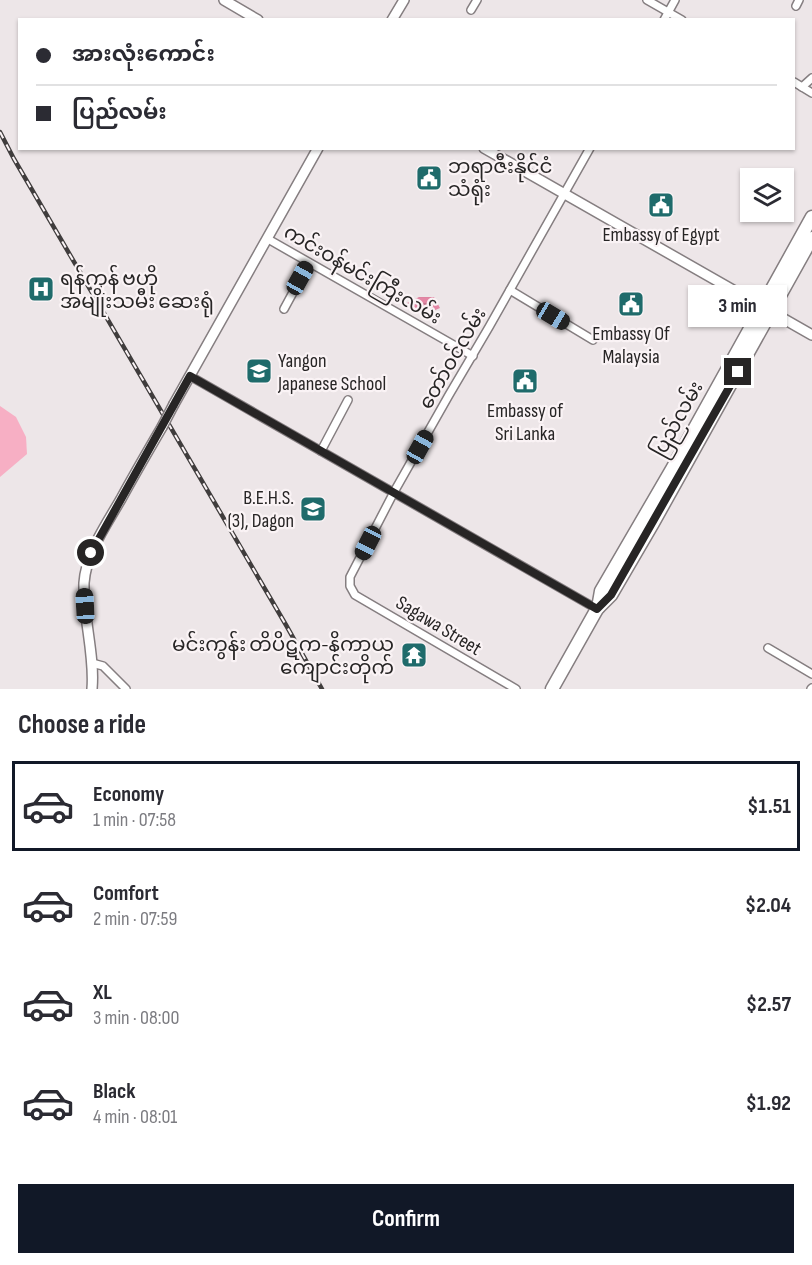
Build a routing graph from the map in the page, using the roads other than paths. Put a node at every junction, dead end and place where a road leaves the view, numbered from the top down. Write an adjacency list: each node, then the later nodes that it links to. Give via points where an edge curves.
1 (224, 0): 8 (street)
2 (404, 0): 9 (street)
3 (477, 0): 6 (street)
4 (647, 0): 7 (street)
5 (675, 0): 7 (street)
6 (471, 10)
7 (668, 12): 10 (street); 11 (street)
8 (255, 18)
9 (393, 18)
10 (665, 18)
11 (678, 18)
12 (812, 78): 14 (street)
13 (795, 83): 14 (street)
14 (802, 87): 15 (street)
15 (812, 93)
16 (317, 150): 22 (street)
17 (489, 150): 19 (street)
18 (589, 150): 19 (street, တော်ဝင်လမ်း)
19 (564, 194): 24 (street, တော်ဝင်လမ်း); 26 (street)
20 (812, 217): 26 (highway, ပြည်လမ်း)
21 (812, 238): 26 (highway, ပြည်လမ်း)
22 (268, 239): 23 (street, ကင်းဝန်မင်းကြီးလမ်း); 30 (street)
23 (309, 263): 25 (street); 29 (street, ကင်းဝန်မင်းကြီးလမ်း)
24 (510, 290): 28 (street); 29 (street, တော်ဝင်လမ်း)
25 (284, 309)
26 (767, 309): 27 (street); 35 (highway, ပြည်လမ်း, via 601,591)
27 (812, 335)
28 (593, 340)
29 (473, 356): 33 (street, တော်ဝင်လမ်း)
30 (190, 376): 32 (street); 37 (street, bridge, via 91,553 84,584)
31 (348, 400): 32 (street)
32 (321, 451): 33 (street)
33 (394, 492): 34 (street, တော်ဝင်လမ်း, via 350,577); 35 (street)
34 (350, 586): 41 (street, Sagawa Street, via 355,595)
35 (597, 609): 42 (highway, ပြည်လမ်း)
36 (768, 648): 38 (street)
37 (92, 663): 39 (street); 40 (street, via 103,666)
38 (812, 674)
39 (92, 689)
40 (126, 689)
41 (516, 689)
42 (552, 689)

